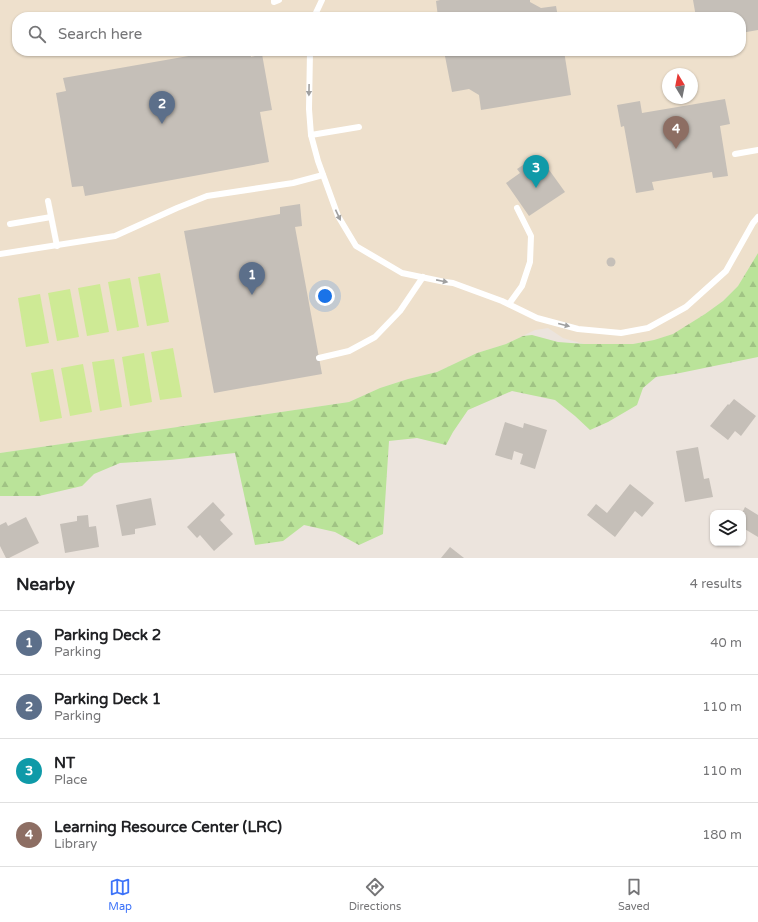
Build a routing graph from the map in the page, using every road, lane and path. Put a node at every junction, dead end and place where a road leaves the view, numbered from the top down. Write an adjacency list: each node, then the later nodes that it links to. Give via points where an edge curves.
1 (322, 0): 2 (lane)
2 (316, 12)
3 (310, 56): 5 (lane, one-way to 5, via 309,109)
4 (359, 127): 5 (lane)
5 (312, 135): 8 (lane)
6 (758, 150): 7 (lane)
7 (734, 154)
8 (323, 175): 14 (lane, via 293,183 207,196 115,236); 16 (lane, one-way to 16, via 338,216 356,246 402,273)
9 (48, 201): 11 (lane)
10 (517, 208): 17 (lane, via 531,236 530,262 522,286)
11 (51, 217): 13 (lane); 14 (lane)
12 (758, 217): 17 (lane, one-way to 12, via 537,318 578,329 621,333 648,328 686,307 726,271)
13 (10, 224)
14 (57, 246): 15 (lane)
15 (0, 254)
16 (422, 277): 17 (lane, one-way to 17, via 453,283); 18 (lane, via 400,311 375,337 348,351)
17 (509, 304)
18 (319, 358)

